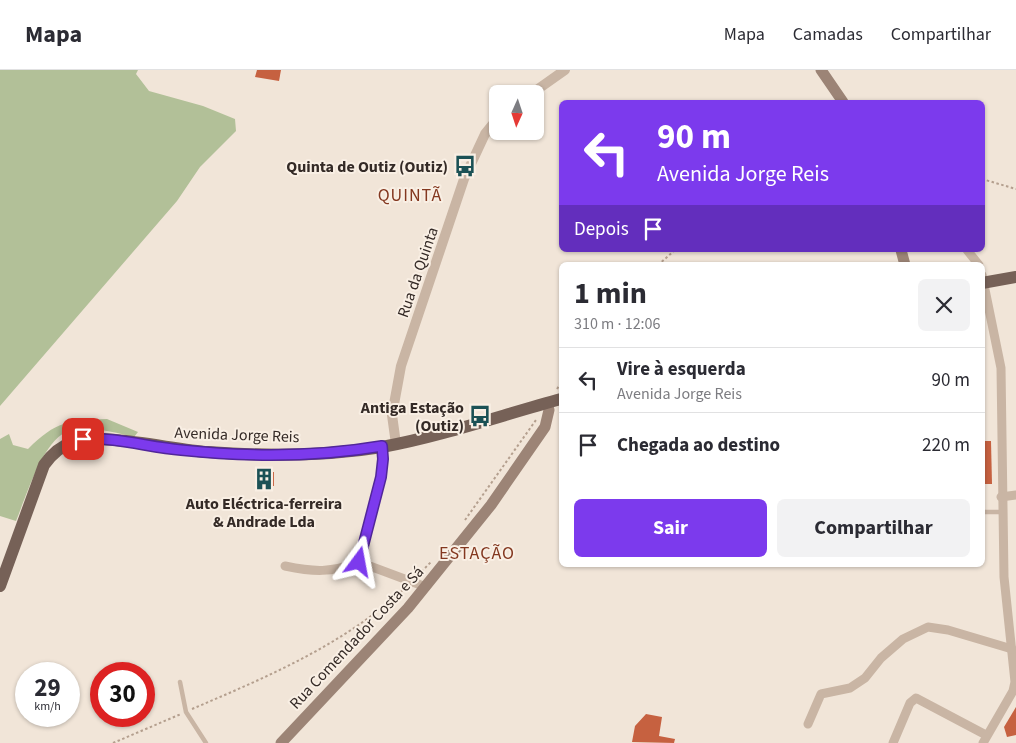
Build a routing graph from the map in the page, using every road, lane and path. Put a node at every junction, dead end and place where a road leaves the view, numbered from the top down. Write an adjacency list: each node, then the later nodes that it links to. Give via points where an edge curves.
1 (565, 70): 3 (street)
2 (821, 70): 4 (main road)
3 (544, 85)
4 (842, 100)
5 (489, 129): 19 (street, Rua da Quinta, via 464,180 401,366 392,415)
6 (985, 180): 7 (path)
7 (1016, 189)
8 (673, 252): 10 (path)
9 (969, 252): 11 (street)
10 (661, 262)
11 (977, 262)
12 (1016, 277): 13 (main road)
13 (985, 280)
14 (985, 290): 22 (street, via 1001,368)
15 (559, 386): 17 (path)
16 (559, 400): 17 (main road, Avenida Jorge Reis)
17 (548, 403): 19 (main road, Avenida Jorge Reis); 31 (main road, Rua Comendador Costa e Sá, via 545,427 491,504)
18 (536, 419): 25 (path)
19 (396, 444): 20 (main road, Avenida Jorge Reis)
20 (382, 446): 27 (street, via 381,477); 30 (main road, Avenida Jorge Reis, via 330,452 228,453 179,450 104,439 72,442 54,453 44,465)
21 (1016, 495): 22 (street)
22 (1001, 496): 24 (street)
23 (985, 512): 24 (lane)
24 (1002, 512): 32 (street, via 1004,577)
25 (463, 523)
26 (433, 560): 29 (path)
27 (359, 562): 28 (street, via 340,569 314,572); 29 (street)
28 (285, 566)
29 (413, 581): 31 (street); 34 (path, via 360,625 304,658)
30 (0, 586)
31 (426, 587): 39 (main road, Rua Comendador Costa e Sá)
32 (1012, 649): 35 (street, via 928,627 904,639 881,658 865,678 850,688 821,694); 36 (street, via 1015,682 1012,692)
33 (180, 682): 34 (lane)
34 (186, 712): 37 (path); 38 (lane)
35 (808, 724)
36 (984, 739): 40 (street, via 916,698 910,703)
37 (113, 743)
38 (206, 743)
39 (280, 743)
40 (893, 743)

